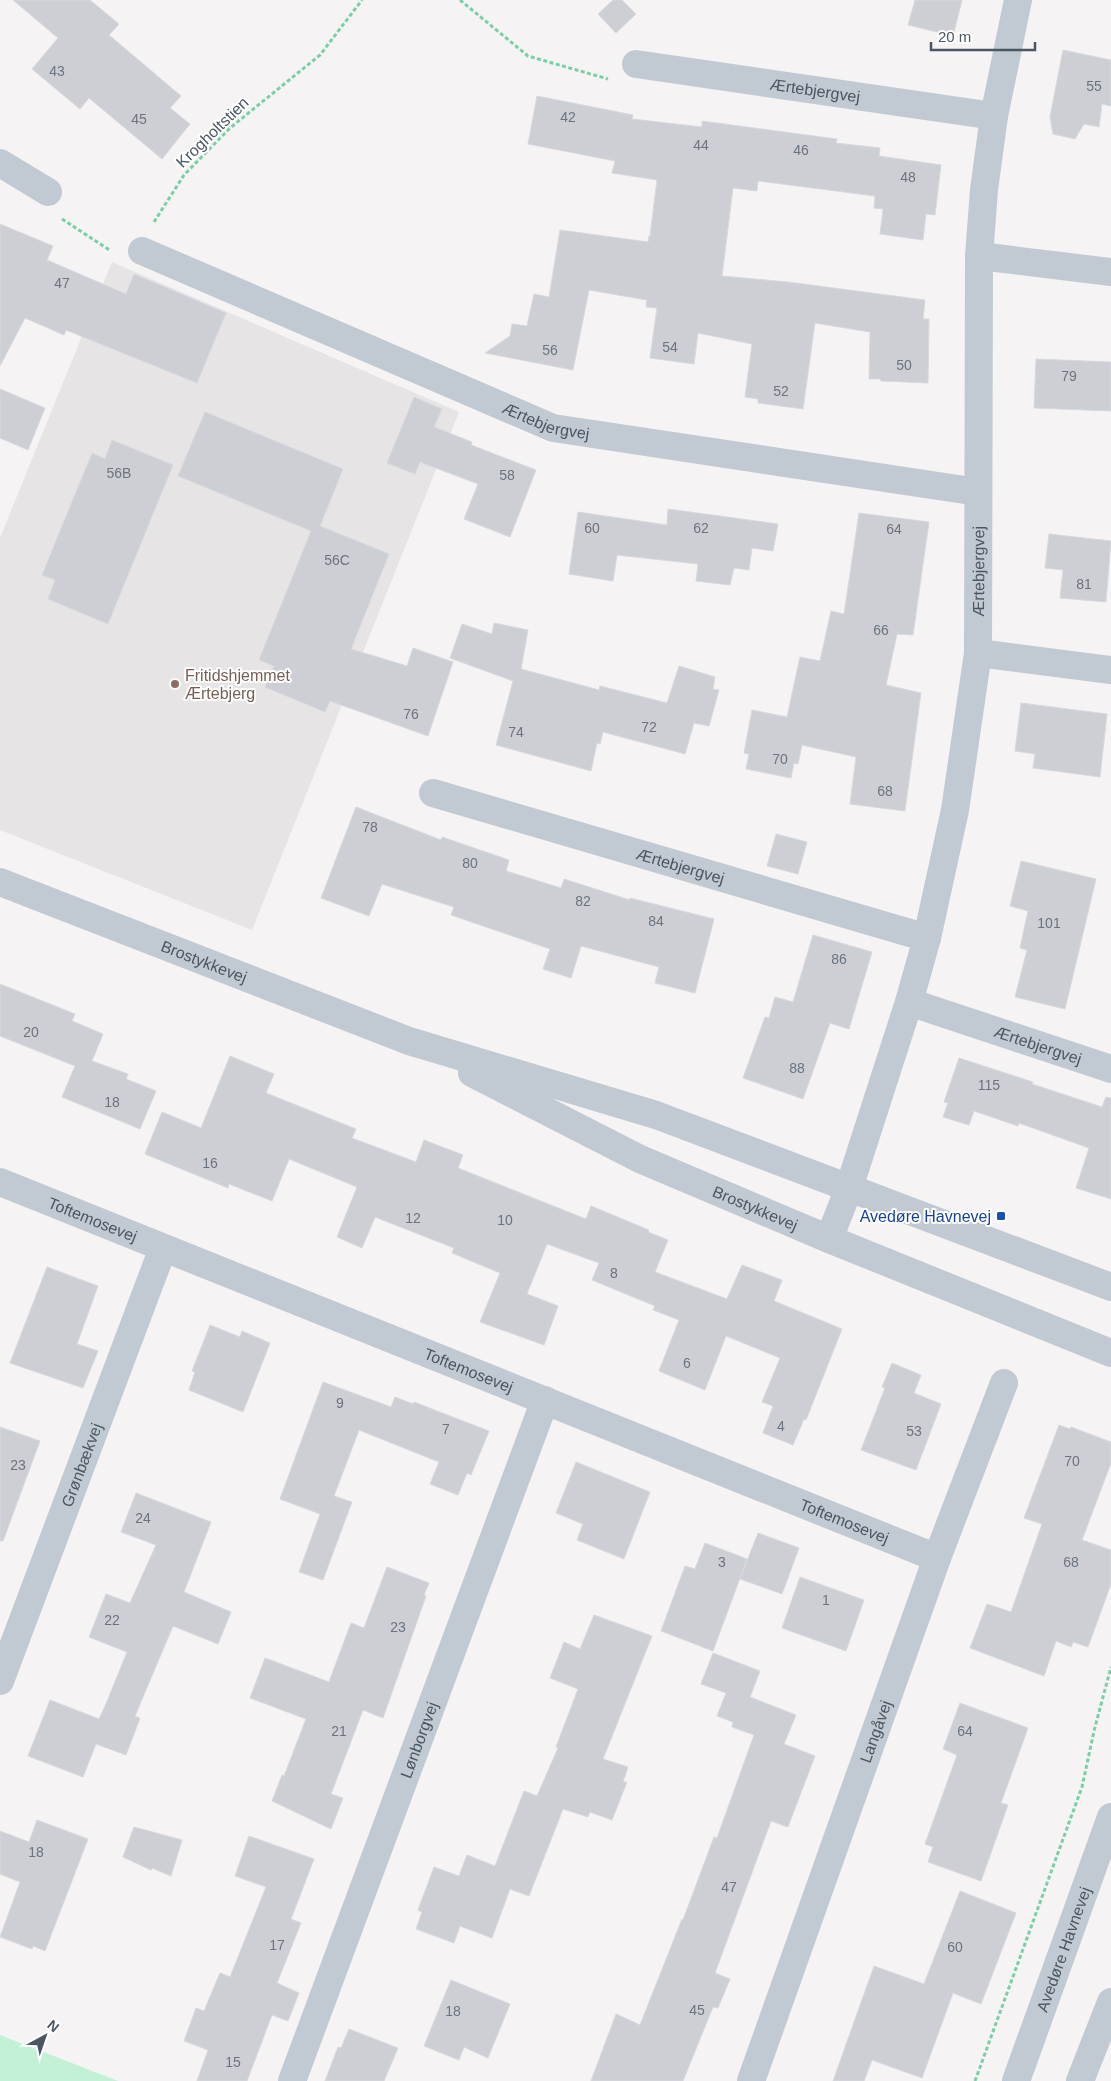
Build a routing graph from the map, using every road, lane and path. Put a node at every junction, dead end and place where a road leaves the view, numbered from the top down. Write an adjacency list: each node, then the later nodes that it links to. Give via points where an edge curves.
1 (362, 0): 8 (path, Krogholtstien, via 320,55 230,128 184,175 156,218)
2 (460, 0): 4 (path, via 528,56 606,80)
3 (1018, 0): 5 (street, Ærtebjergvej)
4 (636, 64): 5 (street, Ærtebjergvej)
5 (994, 116): 9 (street, Ærtebjergvej)
6 (0, 163): 7 (street)
7 (48, 192): 8 (path, via 59,217 124,259)
8 (142, 251): 11 (street, Ærtebjergvej, via 553,428)
9 (979, 256): 10 (street); 11 (street, Ærtebjergvej)
10 (1111, 272)
11 (978, 492): 12 (street, Ærtebjergvej)
12 (978, 653): 13 (street); 16 (street, Ærtebjergvej, via 954,810)
13 (1111, 670)
14 (433, 793): 16 (street, Ærtebjergvej)
15 (0, 882): 18 (street, Brostykkevej)
16 (927, 938): 17 (street, Ærtebjergvej)
17 (909, 1002): 19 (street, Ærtebjergvej); 21 (street, Ærtebjergvej)
18 (409, 1041): 21 (street, Brostykkevej, via 656,1116); 22 (street, Brostykkevej, via 640,1159)
19 (1111, 1069)
20 (0, 1182): 23 (street, Toftemosevej)
21 (849, 1188): 22 (street, Ærtebjergvej); 24 (street, Brostykkevej)
22 (829, 1238): 25 (street, Brostykkevej)
23 (163, 1248): 27 (street, Toftemosevej); 30 (street, Grønbækvej)
24 (1111, 1287)
25 (1111, 1353)
26 (1004, 1383): 28 (street, Langåvej)
27 (545, 1400): 28 (street, Toftemosevej); 33 (street, Lønborgvej)
28 (937, 1558): 34 (street, Langåvej)
29 (1111, 1667): 35 (path, via 1082,1787)
30 (0, 1681)
31 (1111, 1817): 36 (street, Avedøre Havnevej)
32 (1111, 2002): 37 (street)
33 (292, 2081)
34 (751, 2081)
35 (975, 2081)
36 (1016, 2081)
37 (1080, 2081)

